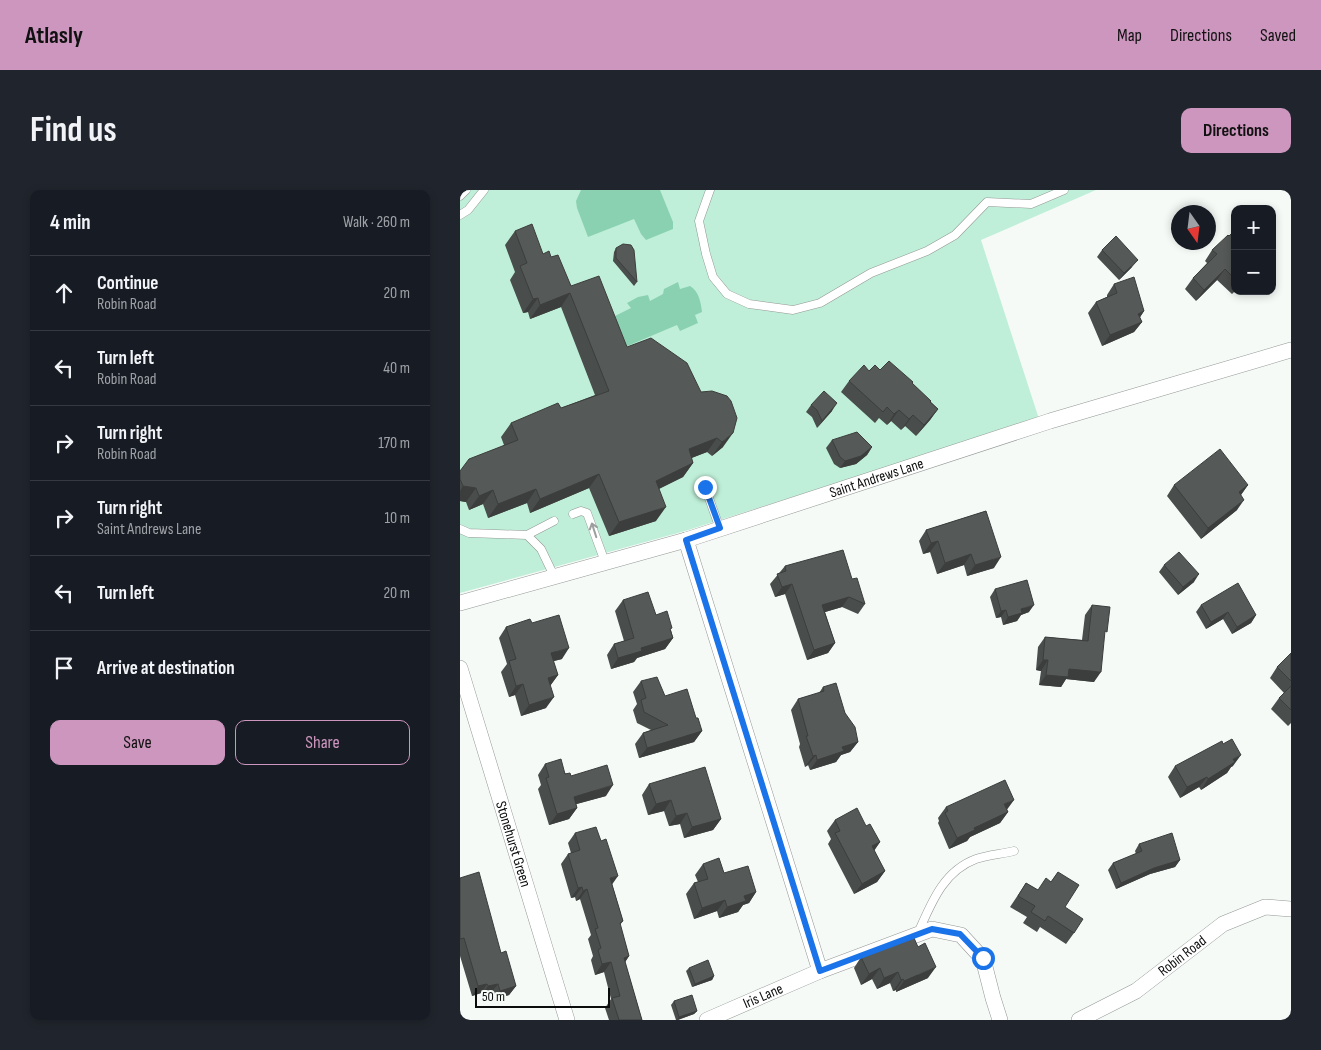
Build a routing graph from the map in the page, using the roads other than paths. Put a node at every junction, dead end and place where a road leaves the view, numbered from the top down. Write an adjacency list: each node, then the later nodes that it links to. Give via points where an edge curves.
1 (466, 190): 5 (lane)
2 (484, 190): 6 (lane)
3 (710, 190): 4 (lane, via 699,222 713,277 727,294 748,304 793,310 820,303 871,273 927,251 955,235 987,202 1031,204)
4 (1064, 190)
5 (460, 196)
6 (460, 215)
7 (1291, 350): 11 (street, Saint Andrews Lane, via 1050,421)
8 (705, 487): 11 (lane)
9 (572, 514): 15 (lane, one-way to 9, via 590,517 587,513)
10 (554, 521): 13 (lane)
11 (720, 528): 14 (street, Saint Andrews Lane)
12 (460, 529): 13 (lane, via 469,533)
13 (527, 534): 16 (lane, via 541,549)
14 (686, 540): 15 (street, Saint Andrews Lane); 22 (street)
15 (604, 562): 16 (street, Saint Andrews Lane)
16 (554, 576): 17 (street, Saint Andrews Lane)
17 (460, 603)
18 (460, 668): 23 (street, Stonehurst Green)
19 (1014, 851): 21 (lane, via 976,859 956,871 938,889)
20 (1291, 909): 26 (street, Robin Road, via 1265,907 1222,924 1136,991)
21 (917, 934): 22 (street); 25 (street, via 932,929 960,934 983,958)
22 (820, 971): 24 (street, Iris Lane)
23 (566, 1020)
24 (707, 1020)
25 (1000, 1020)
26 (1079, 1020)

